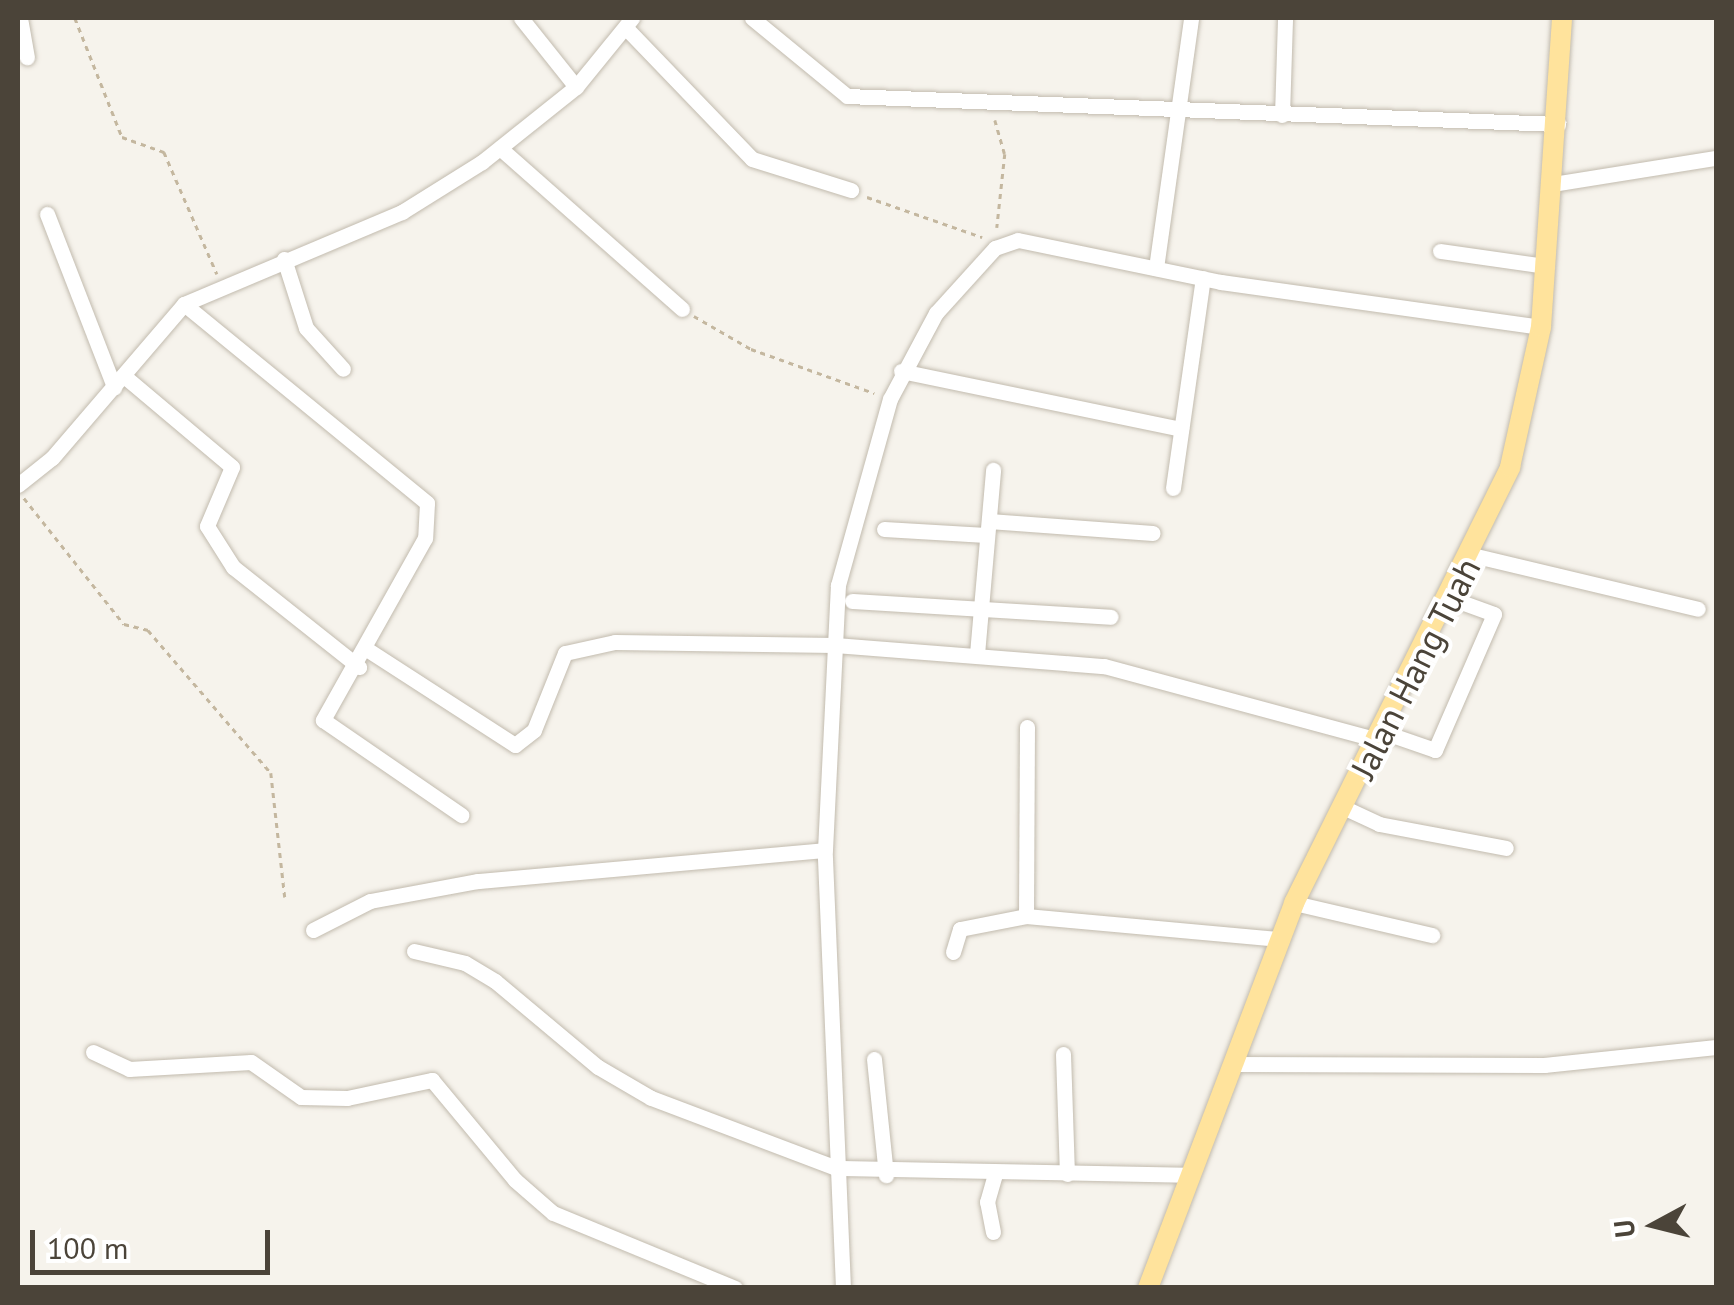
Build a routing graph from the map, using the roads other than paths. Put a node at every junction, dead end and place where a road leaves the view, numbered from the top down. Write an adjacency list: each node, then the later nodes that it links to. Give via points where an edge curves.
1 (20, 18): 8 (street)
2 (521, 18): 9 (street)
3 (752, 18): 10 (street, via 838,94)
4 (1191, 18): 10 (street)
5 (1285, 18): 11 (street)
6 (1562, 18): 12 (main road, Jalan Hang Tuah)
7 (630, 23): 9 (street); 16 (street, via 752,158)
8 (27, 57)
9 (576, 87): 13 (street)
10 (1184, 104): 11 (street); 21 (street)
11 (1282, 115): 12 (street)
12 (1558, 124): 15 (main road, Jalan Hang Tuah)
13 (500, 148): 19 (street, via 402,212); 24 (street)
14 (1716, 158): 15 (street)
15 (1553, 184): 20 (main road, Jalan Hang Tuah)
16 (851, 190)
17 (47, 214): 28 (street)
18 (1440, 251): 20 (street)
19 (284, 259): 23 (street); 26 (street, via 306,328)
20 (1546, 266): 25 (main road, Jalan Hang Tuah)
21 (1156, 268): 22 (street); 27 (street, via 1001,244 936,313)
22 (1203, 278): 25 (street); 29 (street)
23 (184, 304): 28 (street); 43 (street, via 427,503 425,538)
24 (682, 309)
25 (1542, 326): 36 (main road, Jalan Hang Tuah, via 1523,427)
26 (343, 369)
27 (900, 371): 29 (street); 42 (street, via 843,556)
28 (119, 381): 31 (street); 45 (street, via 232,467 207,526 234,567)
29 (1181, 428): 32 (street)
30 (993, 470): 33 (street)
31 (18, 488)
32 (1172, 488)
33 (987, 528): 34 (street); 35 (street); 39 (street)
34 (884, 529)
35 (1153, 532)
36 (1472, 555): 37 (main road, Jalan Hang Tuah); 40 (street)
37 (1450, 598): 47 (main road, Jalan Hang Tuah); 47 (street, via 1494,614 1434,750)
38 (852, 600): 39 (street)
39 (981, 608): 41 (street); 44 (street)
40 (1698, 609)
41 (1110, 617)
42 (835, 644): 43 (street, via 579,646 552,670 534,730 515,745); 44 (street); 51 (street)
43 (368, 650): 45 (street)
44 (977, 654): 47 (street, via 1104,666)
45 (359, 667): 49 (street, via 326,702 323,720)
46 (1027, 726): 53 (street)
47 (1381, 736): 48 (main road, Jalan Hang Tuah)
48 (1345, 808): 50 (street, via 1379,824); 52 (main road, Jalan Hang Tuah)
49 (460, 815)
50 (1506, 848)
51 (826, 850): 54 (street, via 441,886 370,902); 64 (street)
52 (1294, 903): 55 (street); 56 (main road, Jalan Hang Tuah)
53 (1026, 916): 56 (street); 58 (street, via 960,929)
54 (314, 930)
55 (1432, 935)
56 (1280, 939): 63 (main road, Jalan Hang Tuah)
57 (414, 951): 64 (street, via 465,962 496,981 598,1067 651,1098)
58 (952, 952)
59 (1716, 1047): 63 (street, via 1544,1065)
60 (93, 1052): 70 (street, via 129,1069 251,1062 301,1097 347,1098 432,1080 515,1180 554,1212)
61 (1063, 1054): 66 (street)
62 (874, 1059): 68 (street)
63 (1233, 1064): 67 (main road, Jalan Hang Tuah)
64 (836, 1168): 68 (street); 71 (street)
65 (995, 1174): 66 (street); 68 (street); 69 (street, via 987,1202)
66 (1067, 1174): 67 (street)
67 (1191, 1174): 72 (main road, Jalan Hang Tuah)
68 (886, 1175)
69 (993, 1232)
70 (735, 1288)
71 (843, 1288)
72 (1148, 1288)

